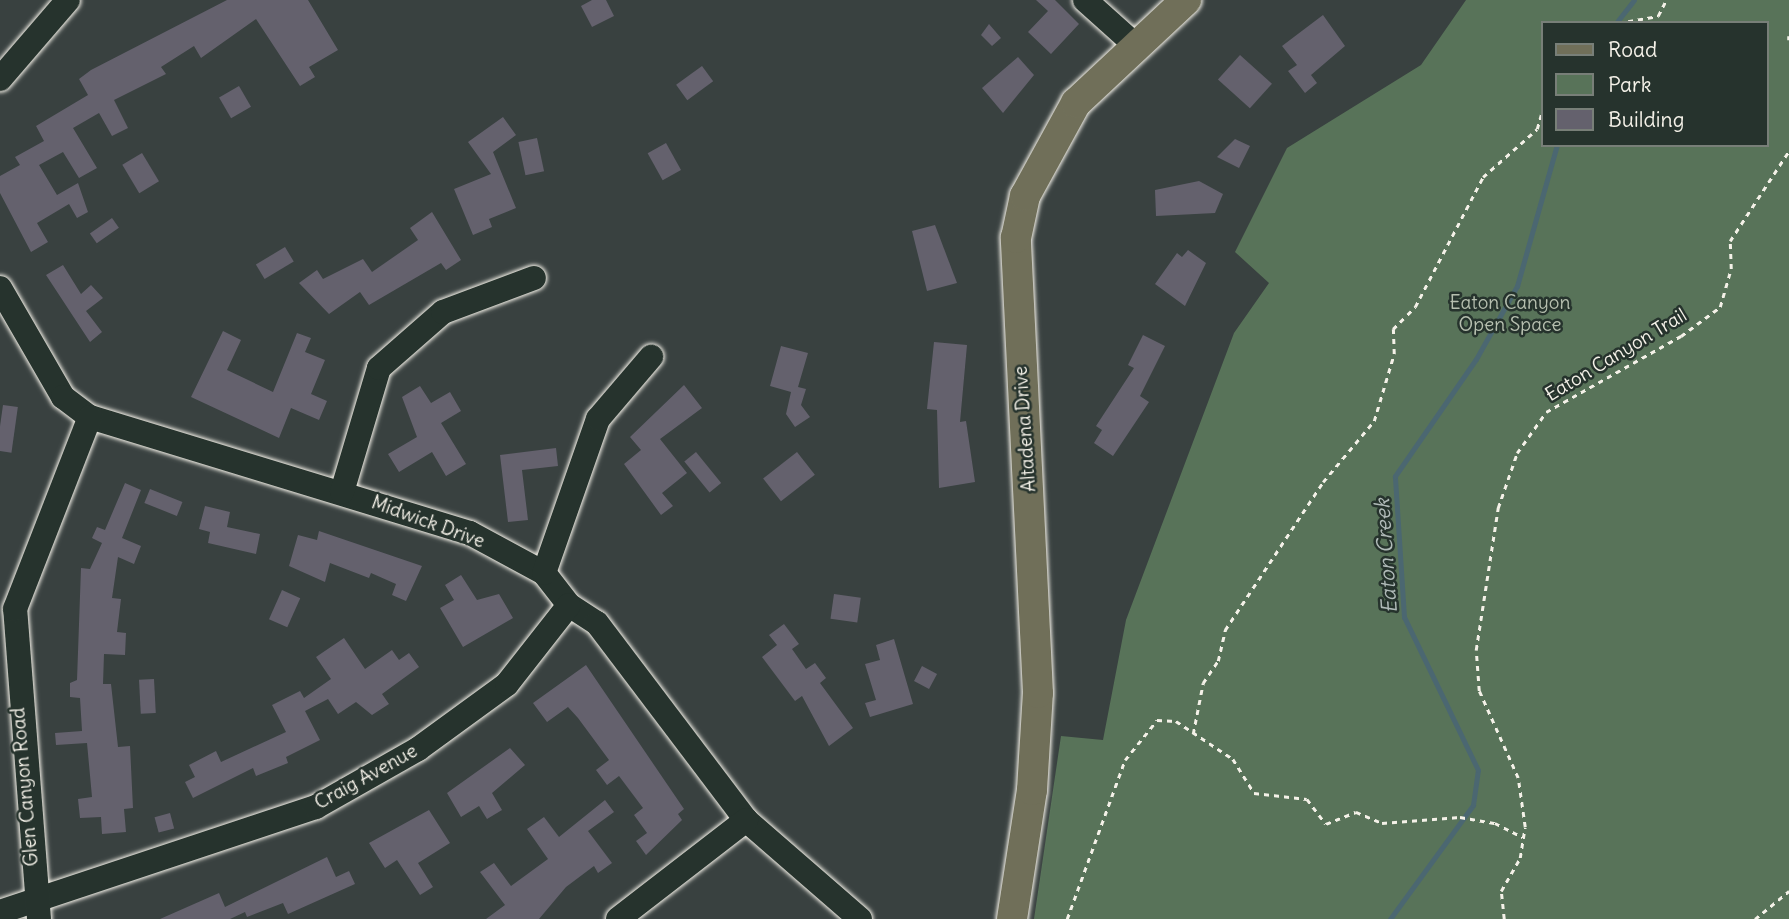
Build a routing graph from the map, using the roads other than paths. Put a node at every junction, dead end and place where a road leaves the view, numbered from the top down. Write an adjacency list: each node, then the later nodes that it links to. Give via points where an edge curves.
1 (68, 0): 5 (street)
2 (1085, 0): 4 (street)
3 (1185, 0): 4 (main road, Altadena Drive)
4 (1133, 43): 19 (main road, Altadena Drive, via 1055,134 1025,196 1016,238 1038,693 1032,790)
5 (0, 79)
6 (534, 278): 10 (street, via 443,312 379,368)
7 (0, 288): 9 (street, Midwick Drive, via 63,397)
8 (651, 357): 11 (street, via 598,419)
9 (90, 418): 10 (street, Midwick Drive); 13 (street, Glen Canyon Road)
10 (342, 492): 11 (street, Midwick Drive, via 470,533)
11 (544, 573): 12 (street, Midwick Drive)
12 (569, 604): 14 (street, Midwick Drive, via 597,623); 15 (street, Craig Avenue, via 507,684 418,749 316,807)
13 (8, 608): 15 (street, Glen Canyon Road)
14 (746, 820): 17 (street); 18 (street, Midwick Drive)
15 (37, 910): 16 (street, Craig Avenue)
16 (0, 912)
17 (618, 919)
18 (860, 919)
19 (1012, 919)

